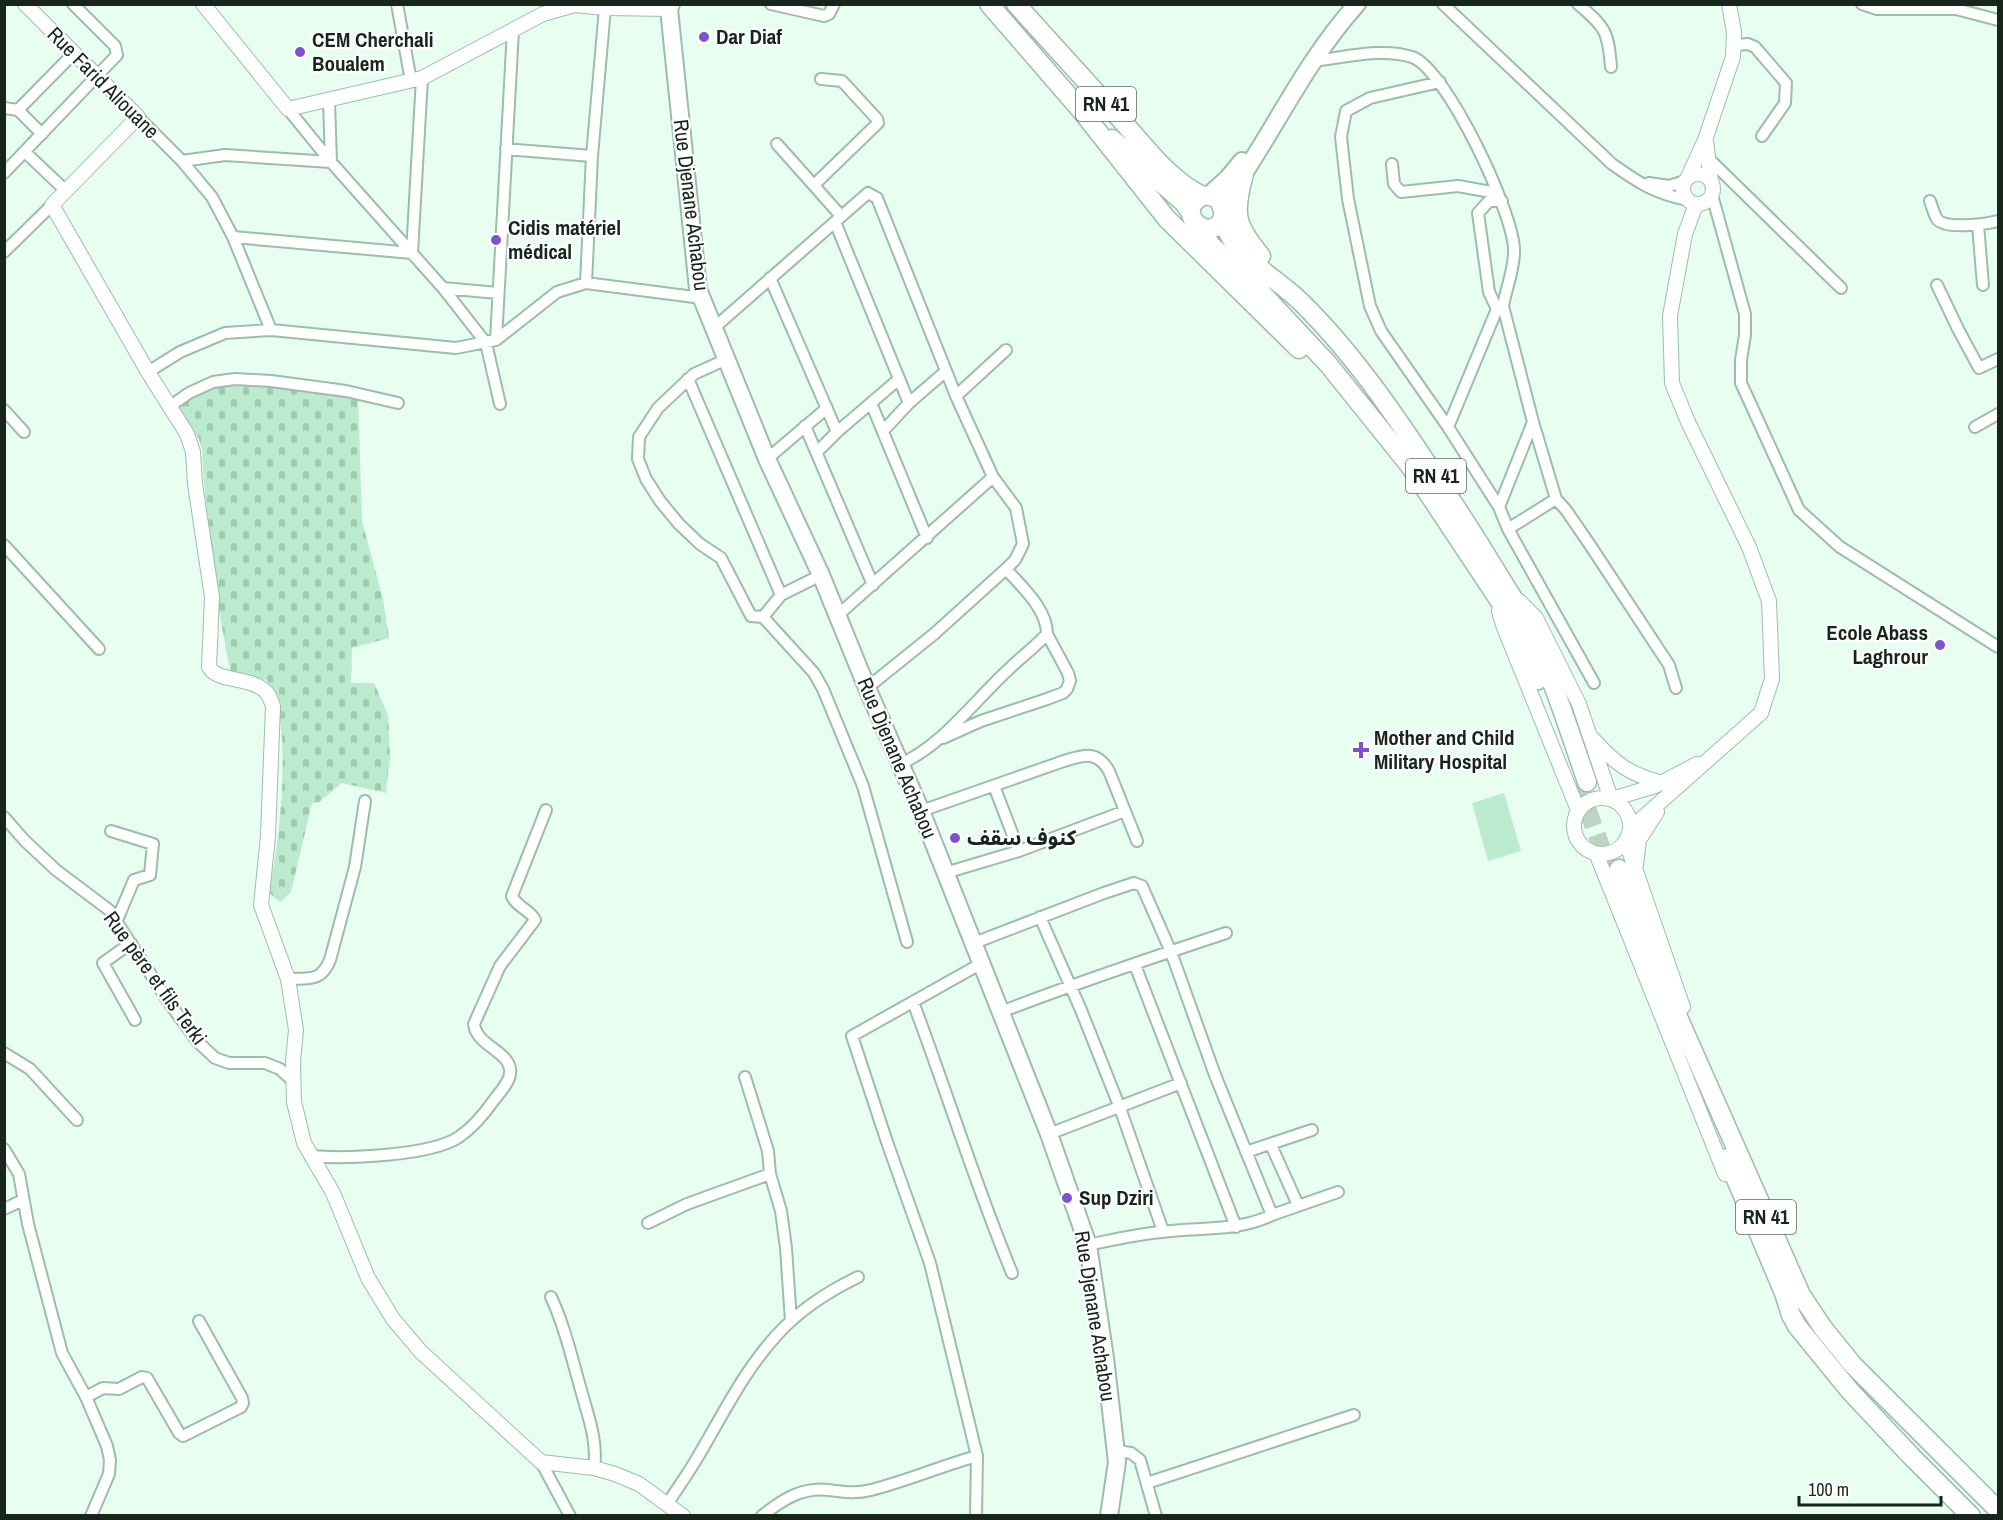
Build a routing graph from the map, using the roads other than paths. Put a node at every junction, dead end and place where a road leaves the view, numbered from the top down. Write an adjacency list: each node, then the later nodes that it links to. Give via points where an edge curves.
1 (25, 4): 20 (street, Rue Farid Aliouane)
2 (73, 4): 23 (street, via 117,50 117,55)
3 (203, 4): 29 (street)
4 (397, 4): 25 (street)
5 (834, 4): 14 (street, via 824,16)
6 (989, 4): 30 (highway, RN 41)
7 (1016, 4): 56 (highway, RN 41, via 1158,160 1192,191)
8 (1357, 4): 21 (main road)
9 (1443, 4): 47 (street)
10 (1578, 4): 22 (street, via 1607,34)
11 (1729, 4): 19 (street)
12 (1862, 4): 17 (street, via 1877,9 1956,9)
13 (575, 5): 16 (street); 18 (street, via 543,14)
14 (774, 5)
15 (670, 7): 16 (street); 72 (main road, Rue Djenane Achabou, via 698,289)
16 (605, 8): 40 (street)
17 (1998, 20)
18 (513, 30): 25 (street); 38 (street)
19 (1735, 45): 35 (street, via 1755,47 1786,83 1785,103); 36 (street)
20 (74, 53): 23 (street, Rue Farid Aliouane); 31 (street)
21 (1312, 62): 26 (street, via 1381,53 1414,57); 32 (main road)
22 (1611, 68)
23 (97, 76): 33 (street, Rue Farid Aliouane); 34 (street)
24 (821, 79): 50 (street, via 843,81 878,123)
25 (417, 80): 27 (street); 64 (street)
26 (1440, 82): 53 (street, via 1491,173); 97 (street, via 1370,98 1346,111 1341,137 1348,199 1370,306 1382,332)
27 (329, 101): 29 (street); 43 (street)
28 (4, 108): 31 (street)
29 (288, 109): 43 (street)
30 (1080, 109): 58 (highway, RN 41, via 1184,203); 85 (highway, via 1167,219 1288,339)
31 (18, 110): 34 (street)
32 (1280, 112): 46 (main road); 56 (main road)
33 (138, 117): 42 (street, Rue Farid Aliouane); 51 (street)
34 (42, 134): 39 (street)
35 (1762, 136)
36 (1705, 140): 41 (street); 48 (street)
37 (777, 144): 50 (street)
38 (506, 149): 40 (street); 71 (street)
39 (25, 152): 45 (street); 51 (street)
40 (592, 156): 66 (street)
41 (1708, 158): 49 (street); 70 (street)
42 (182, 161): 43 (street, via 225,155); 62 (street, Rue Farid Aliouane, via 212,196)
43 (332, 162): 64 (street)
44 (1392, 164): 53 (street, via 1394,184 1401,192 1458,186)
45 (7, 165)
46 (1244, 174): 56 (main road); 73 (highway, via 1237,197 1239,224 1246,238)
47 (1631, 179): 48 (street, via 1662,186); 54 (street, via 1660,193)
48 (1687, 179): 49 (street, via 1698,174); 54 (street, via 1683,186)
49 (1711, 181): 52 (street)
50 (814, 185): 59 (street)
51 (65, 190): 57 (street)
52 (1712, 195): 54 (street, via 1706,203); 118 (street, via 1745,314 1741,383 1799,510 1840,547)
53 (1500, 197): 74 (street, via 1515,251); 74 (street, via 1489,201 1478,213 1489,292)
54 (1688, 200): 128 (street, via 1670,316 1672,383 1749,547 1768,601 1772,679 1761,713 1719,751)
55 (1930, 201): 61 (street, via 1943,223)
56 (1214, 202): 58 (highway, via 1194,202); 58 (highway, via 1223,217 1216,226 1205,228); 73 (highway, RN 41, via 1231,239 1243,253)
57 (52, 205): 63 (street); 82 (street)
58 (1193, 218): 85 (highway, RN 41, via 1211,244 1306,340)
59 (838, 219): 65 (street); 81 (street, via 868,193 877,198); 84 (street)
60 (1998, 221): 61 (street)
61 (1978, 225): 68 (street)
62 (232, 237): 64 (street); 76 (street, Rue Farid Aliouane)
63 (4, 252)
64 (412, 253): 69 (street)
65 (770, 278): 75 (street); 92 (street)
66 (586, 283): 72 (street); 77 (street, via 557,292)
67 (1937, 285): 80 (street, via 1979,368)
68 (1983, 285)
69 (443, 288): 71 (street); 77 (street)
70 (1841, 288)
71 (498, 293): 77 (street)
72 (702, 297): 75 (main road, Rue Djenane Achabou)
73 (1302, 303): 113 (highway, RN 41, via 1349,357 1424,459)
74 (1500, 308): 95 (street); 97 (street)
75 (715, 327): 79 (main road, Rue Djenane Achabou)
76 (271, 330): 77 (street, via 456,348); 82 (street, via 225,333 180,352)
77 (491, 341): 90 (street)
78 (1006, 350): 86 (street)
79 (728, 359): 83 (street); 103 (main road, Rue Djenane Achabou)
80 (1998, 359)
81 (946, 371): 86 (street); 89 (street)
82 (148, 372): 91 (street)
83 (688, 379): 114 (street); 116 (street, via 658,408 639,437 638,459 656,494 680,524 721,558 751,616)
84 (899, 379): 88 (street); 89 (street)
85 (1350, 394): 113 (highway, RN 41, via 1410,466)
86 (956, 396): 104 (street)
87 (398, 403): 91 (street, via 346,391 235,379 213,382)
88 (871, 403): 99 (street); 101 (street)
89 (909, 403): 99 (street)
90 (500, 404)
91 (169, 407): 153 (street, via 187,434 193,452 212,597 209,667 215,674 257,685 267,693 273,706 261,905)
92 (827, 408): 96 (street); 101 (street)
93 (4, 410): 100 (street)
94 (1998, 414): 98 (street)
95 (1533, 422): 105 (street); 106 (street)
96 (805, 426): 102 (street); 103 (street)
97 (1448, 427): 106 (street)
98 (1975, 427)
99 (883, 431): 108 (street)
100 (24, 432)
101 (837, 432): 102 (street)
102 (817, 452): 112 (street)
103 (767, 459): 111 (main road, Rue Djenane Achabou)
104 (993, 477): 108 (street); 110 (street, via 1016,507 1022,531 1022,549)
105 (1556, 499): 107 (street); 122 (street, via 1669,665)
106 (1499, 507): 107 (street)
107 (1508, 529): 120 (street)
108 (927, 538): 112 (street)
109 (4, 545): 119 (street)
110 (1006, 569): 117 (street, via 1038,607); 121 (street)
111 (821, 575): 114 (street); 115 (main road, Rue Djenane Achabou)
112 (873, 585): 115 (street)
113 (1502, 593): 123 (street, via 1536,618 1579,704); 126 (highway, RN 41, via 1523,614 1538,646)
114 (781, 595): 116 (street)
115 (838, 615): 121 (main road, Rue Djenane Achabou)
116 (763, 617): 147 (street, via 823,688 863,786)
117 (1047, 634): 124 (street); 124 (street, via 1068,673 1069,686 1063,693)
118 (1998, 647)
119 (99, 649)
120 (1594, 683)
121 (867, 688): 125 (main road, Rue Djenane Achabou)
122 (1676, 688)
123 (1590, 735): 126 (street); 128 (street, via 1616,763)
124 (934, 742): 125 (street, via 915,758)
125 (900, 764): 133 (main road, Rue Djenane Achabou)
126 (1585, 784): 129 (street); 132 (street)
127 (994, 786): 133 (street); 134 (street, via 1064,761 1095,756 1104,761); 140 (street)
128 (1666, 789): 129 (street); 136 (street); 142 (street, via 1641,834 1636,855)
129 (1611, 799): 132 (street, via 1589,800); 136 (street, via 1626,810)
130 (365, 801): 153 (street, via 355,867 325,972 315,978)
131 (546, 810): 169 (street, via 512,896 535,920 500,966 474,1024 482,1040 508,1063 508,1081 487,1110 452,1141 405,1154)
132 (1578, 810): 141 (street, via 1575,833 1582,846)
133 (921, 811): 143 (main road, Rue Djenane Achabou)
134 (1125, 811): 138 (street); 140 (street)
135 (4, 817): 145 (street, Rue père et fils Terki, via 56,870 99,901)
136 (1631, 828): 139 (street)
137 (111, 831): 145 (street, via 153,844 150,875 134,880)
138 (1137, 841)
139 (1626, 842): 141 (street, via 1618,850); 142 (street)
140 (1019, 851): 143 (street)
141 (1596, 854): 142 (street)
142 (1620, 869): 173 (highway, RN 41, via 1638,944); 173 (street, via 1751,1160 1757,1182)
143 (945, 873): 149 (main road, Rue Djenane Achabou)
144 (1040, 917): 149 (street); 150 (street, via 1138,883 1145,889); 154 (street)
145 (117, 920): 148 (street, Rue père et fils Terki)
146 (1226, 933): 150 (street)
147 (907, 942)
148 (131, 943): 157 (street, via 103,963); 160 (street, Rue père et fils Terki, via 170,1004 215,1058 229,1063 265,1063 280,1069)
149 (974, 943): 151 (main road, Rue Djenane Achabou)
150 (1171, 952): 152 (street); 168 (street)
151 (982, 963): 155 (street); 156 (main road, Rue Djenane Achabou)
152 (1135, 965): 154 (street); 161 (street)
153 (288, 979): 160 (street, via 296,1030)
154 (1070, 985): 156 (street); 162 (street)
155 (913, 1002): 181 (street); 189 (street, via 852,1036 930,1263)
156 (1001, 1012): 165 (main road, Rue Djenane Achabou)
157 (135, 1020)
158 (4, 1053): 163 (street, via 30,1069)
159 (745, 1077): 170 (street, via 768,1151)
160 (294, 1082): 169 (street, via 294,1102)
161 (1181, 1083): 162 (street); 178 (street)
162 (1120, 1108): 165 (street); 179 (street)
163 (77, 1120)
164 (1312, 1130): 166 (street)
165 (1049, 1134): 180 (main road, Rue Djenane Achabou)
166 (1271, 1145): 168 (street); 174 (street)
167 (4, 1149): 172 (street, via 20,1174)
168 (1245, 1152): 176 (street)
169 (310, 1156): 190 (street, via 333,1193 368,1278 393,1319 431,1362)
170 (770, 1174): 177 (street, via 687,1204); 185 (street, via 781,1211)
171 (1338, 1192): 174 (street)
172 (23, 1200): 175 (street); 186 (street, via 62,1353)
173 (1753, 1203): 193 (highway, RN 41, via 1797,1326 1850,1390); 195 (highway, RN 41, via 1801,1295 1838,1348)
174 (1298, 1205): 176 (street)
175 (4, 1209)
176 (1272, 1215): 178 (street)
177 (648, 1223)
178 (1236, 1227): 179 (street)
179 (1163, 1231): 180 (street)
180 (1088, 1245): 188 (main road, Rue Djenane Achabou)
181 (1012, 1273)
182 (858, 1277): 185 (street)
183 (551, 1297): 191 (street, via 592,1429)
184 (199, 1321): 186 (street, via 242,1398 241,1407 183,1436 147,1378)
185 (791, 1321): 194 (street, via 764,1349)
186 (86, 1396): 196 (street, via 110,1460 109,1474)
187 (1354, 1415): 192 (street)
188 (1116, 1451): 192 (street, via 1137,1457); 201 (main road, Rue Djenane Achabou)
189 (977, 1456): 199 (street, via 858,1493 801,1492 784,1498); 200 (street)
190 (541, 1462): 191 (street); 197 (street)
191 (594, 1468): 194 (street, via 639,1484)
192 (1147, 1483): 202 (street)
193 (1941, 1487): 203 (highway, RN 41); 204 (highway, via 1945,1475 1954,1476)
194 (668, 1503): 198 (street)
195 (1998, 1510)
196 (91, 1515)
197 (570, 1515)
198 (683, 1515)
199 (762, 1515)
200 (976, 1515)
201 (1109, 1515)
202 (1156, 1515)
203 (1971, 1515)
204 (1995, 1515)

